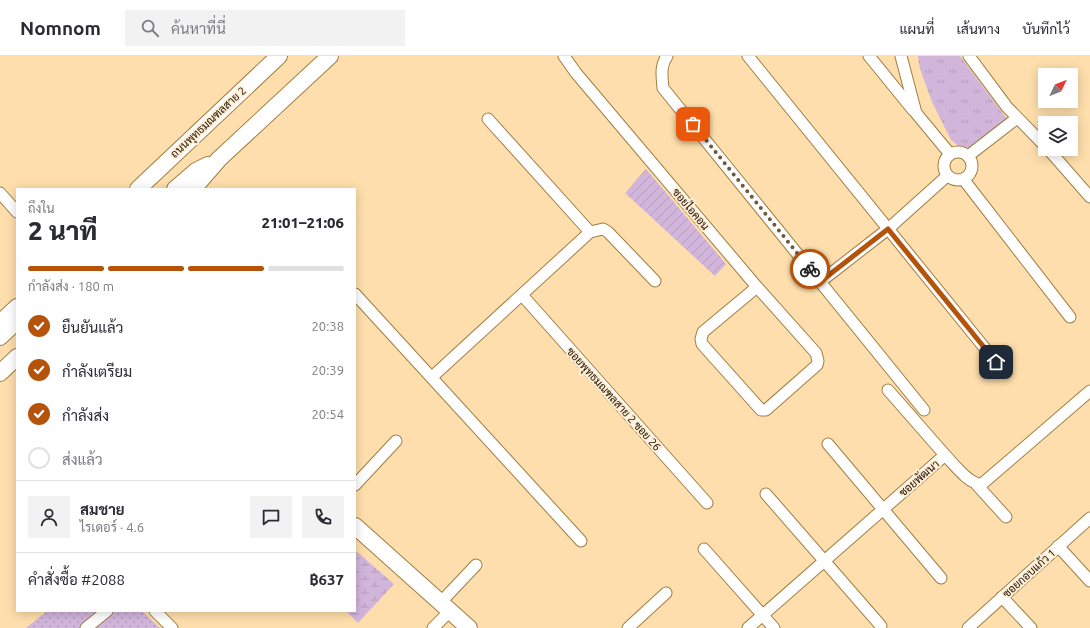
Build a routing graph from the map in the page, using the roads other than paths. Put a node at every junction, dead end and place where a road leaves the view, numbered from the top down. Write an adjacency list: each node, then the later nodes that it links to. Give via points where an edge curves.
1 (279, 56): 19 (main road, ถนนพุทธมณฑลสาย 2)
2 (330, 56): 16 (main road)
3 (564, 56): 29 (street, ซอยไอคอน)
4 (667, 56): 28 (street, via 661,72 664,88)
5 (748, 56): 25 (street)
6 (869, 56): 9 (street)
7 (901, 56): 9 (street)
8 (969, 56): 10 (street)
9 (916, 113): 13 (street)
10 (1017, 118): 12 (street); 14 (street)
11 (488, 119): 26 (street)
12 (1038, 138)
13 (950, 154): 14 (street, via 962,152); 17 (street, via 943,167)
14 (968, 156): 18 (street, via 972,168)
15 (1054, 156): 23 (street)
16 (219, 159): 20 (main road, via 196,171); 21 (main road)
17 (947, 176): 18 (street, via 953,180); 25 (street)
18 (964, 180): 33 (street)
19 (139, 188)
20 (176, 188)
21 (195, 188)
22 (0, 193): 24 (street)
23 (1090, 197)
24 (16, 211)
25 (888, 229): 28 (street); 38 (street)
26 (590, 232): 27 (street, via 603,229 608,232); 31 (street)
27 (655, 281)
28 (820, 282): 43 (street)
29 (757, 286): 29 (street, ซอยไอคอน, via 816,353 818,361 817,365 763,411 702,344 701,339 703,332)
30 (356, 295): 40 (street)
31 (522, 295): 40 (street); 50 (street, ซอยพุทธมณฑลสาย 2 ซอย 26)
32 (16, 307): 35 (main road)
33 (1070, 317)
34 (16, 322): 36 (main road)
35 (0, 323)
36 (0, 337)
37 (16, 358): 39 (main road)
38 (996, 362)
39 (0, 373)
40 (432, 377): 55 (street)
41 (888, 390): 46 (street)
42 (1090, 391): 48 (street, via 982,484)
43 (924, 410)
44 (396, 441): 47 (street)
45 (828, 444): 51 (street)
46 (945, 455): 48 (street, ซอยพัฒนา); 51 (street, ซอยพัฒนา)
47 (356, 484)
48 (977, 485): 52 (street, ซอยพัฒนา)
49 (766, 494): 58 (street)
50 (707, 502)
51 (884, 509): 58 (street, ซอยพัฒนา); 60 (street)
52 (1006, 517)
53 (1090, 518): 56 (street, ซอยกอบแก้ว 1)
54 (356, 527): 64 (main road)
55 (581, 541)
56 (1058, 546): 61 (street); 63 (street, ซอยกอบแก้ว 1)
57 (704, 549): 67 (street)
58 (825, 561): 67 (street, ซอยพัฒนา); 68 (street)
59 (476, 565): 64 (street)
60 (941, 578)
61 (1090, 581)
62 (666, 593): 73 (street)
63 (1002, 597): 76 (street, ซอยกอบแก้ว 1); 77 (street)
64 (445, 607): 71 (street); 72 (main road)
65 (106, 612): 69 (street)
66 (156, 612): 70 (street)
67 (762, 616): 74 (street, ซอยพัฒนา); 75 (street)
68 (881, 626)
69 (86, 628)
70 (172, 628)
71 (433, 628)
72 (469, 628)
73 (628, 628)
74 (748, 628)
75 (774, 628)
76 (968, 628)
77 (1031, 628)

